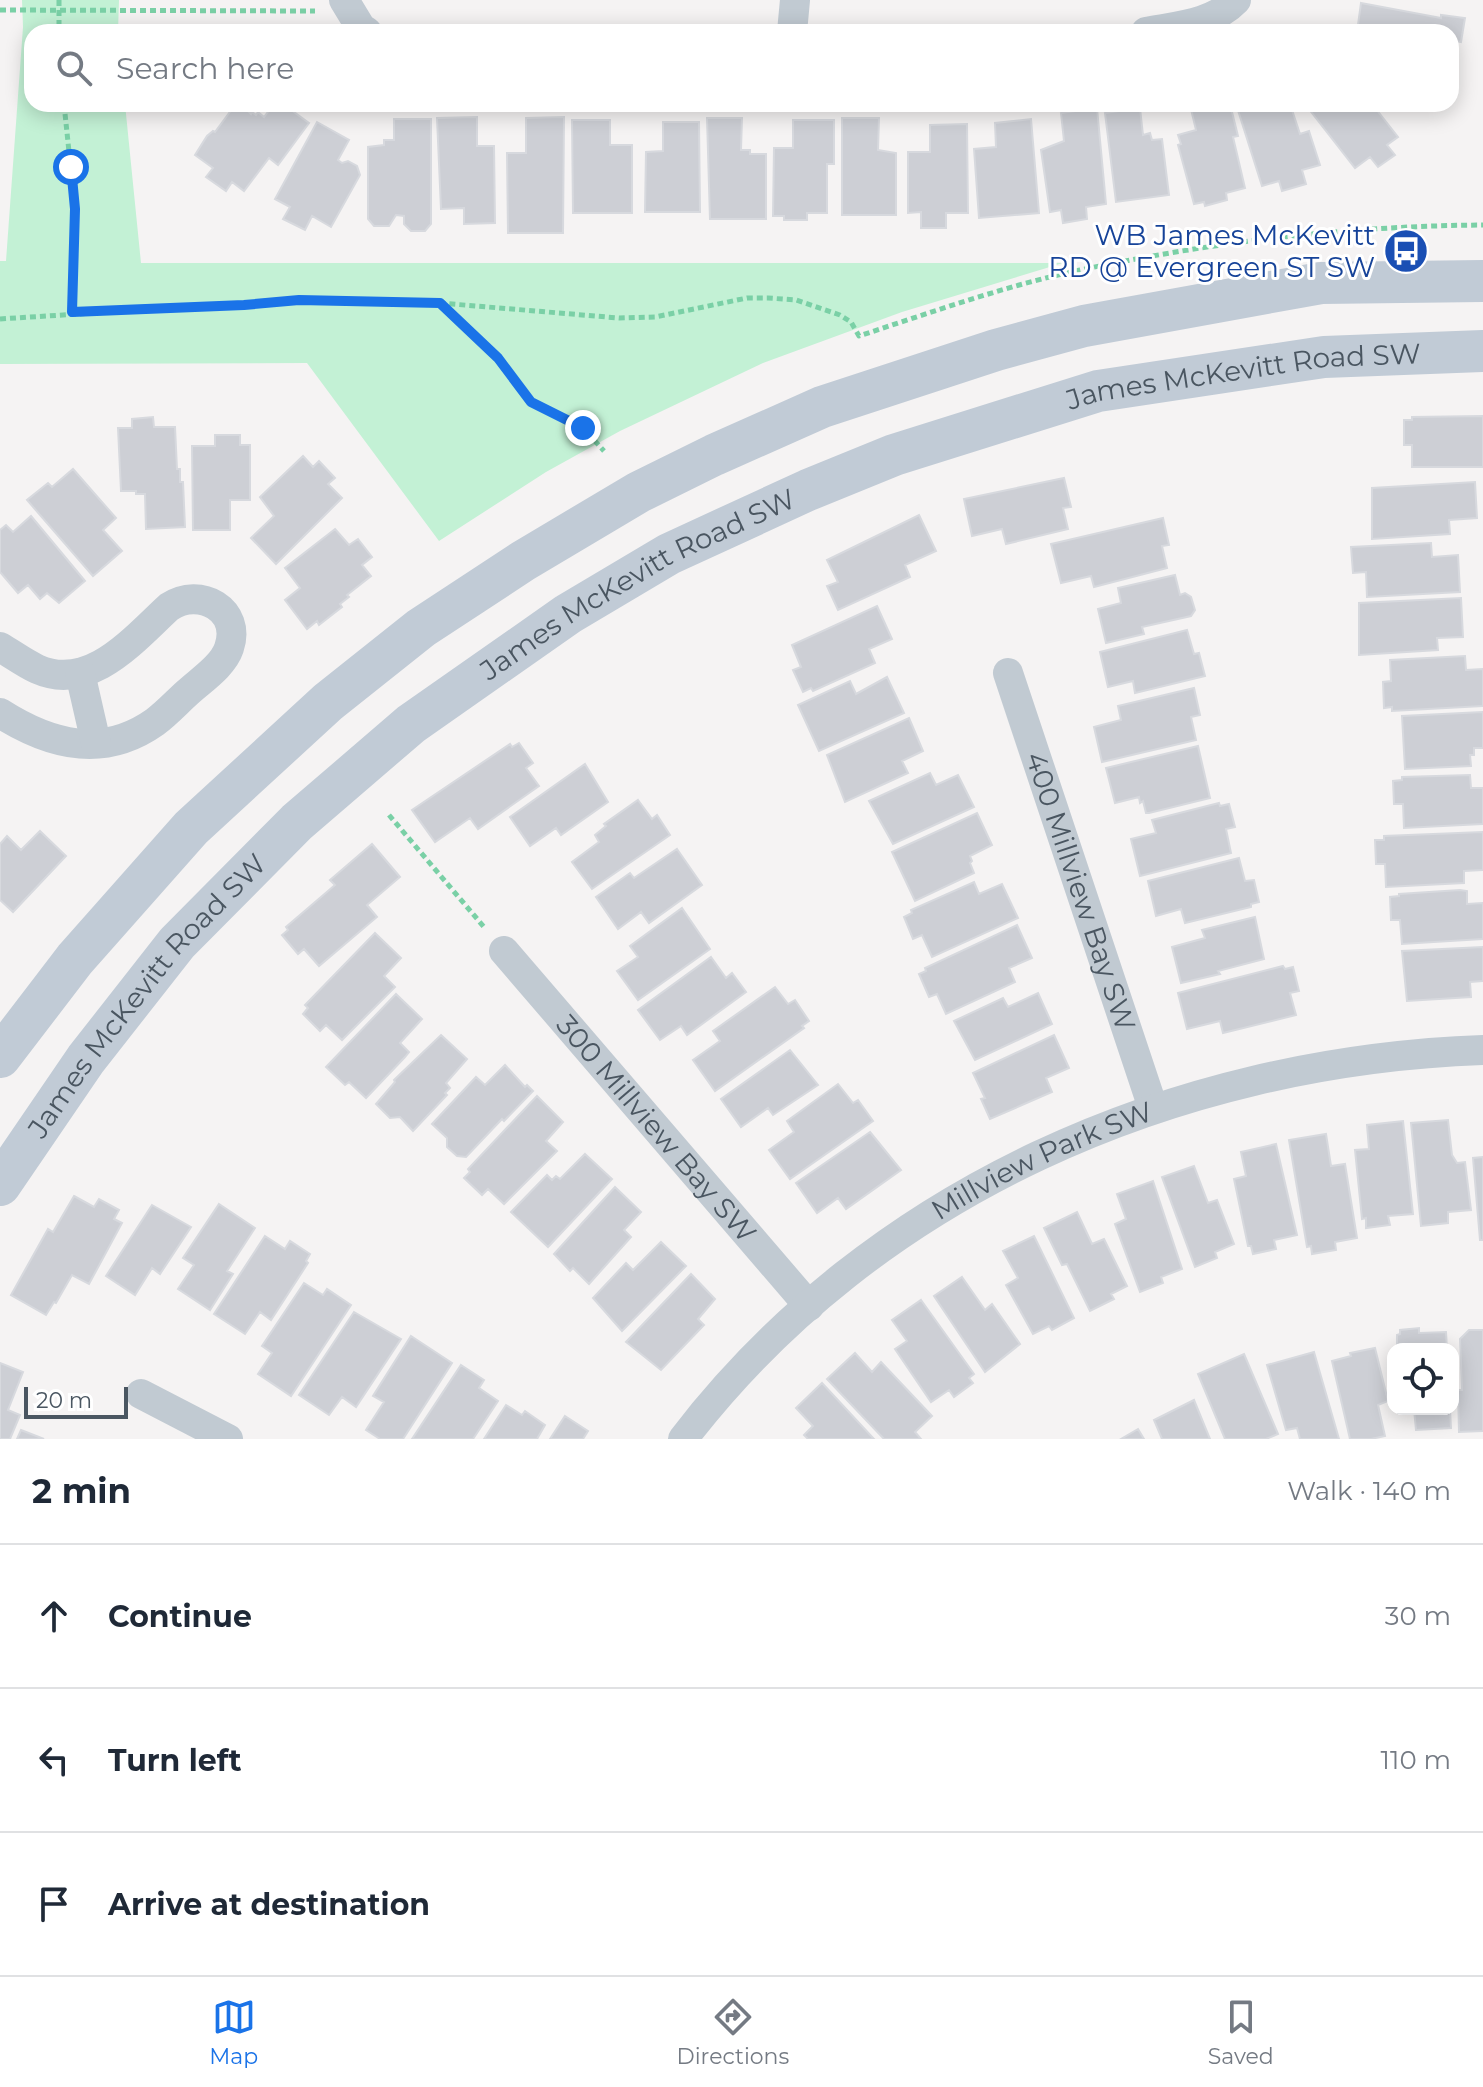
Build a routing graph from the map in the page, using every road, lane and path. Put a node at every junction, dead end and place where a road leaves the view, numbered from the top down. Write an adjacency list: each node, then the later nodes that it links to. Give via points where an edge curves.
1 (59, 0): 5 (path)
2 (795, 0): 8 (street)
3 (1236, 0): 9 (street)
4 (0, 10): 5 (path)
5 (58, 10): 6 (path); 7 (path)
6 (353, 14)
7 (59, 24)
8 (793, 24)
9 (1190, 24)
10 (65, 112): 14 (path, via 75,209)
11 (1483, 225): 13 (path, via 1334,230 1078,270 859,336 840,315 796,300 747,298 655,317 619,318)
12 (1483, 281): 26 (main road, via 1321,283 1084,326 822,407 639,492 421,628 328,702 191,828 75,959)
13 (440, 303): 14 (path, via 299,300); 17 (path, via 498,358 531,402 583,428)
14 (72, 312): 15 (path)
15 (0, 319)
16 (1483, 351): 28 (main road, James McKevitt Road SW, via 1324,357 1098,391 894,455 669,554 568,614 411,724 297,822 177,943 86,1059)
17 (604, 451)
18 (0, 647): 19 (street, via 38,670)
19 (80, 673): 22 (street); 22 (street, via 111,659 179,600 205,600 217,606 230,625 232,637 224,659 155,722 125,738)
20 (1008, 673): 27 (street, 400 Millview Bay SW)
21 (0, 713): 22 (street, via 32,733 62,743)
22 (96, 743)
23 (389, 815): 24 (path)
24 (504, 951): 29 (street, 300 Millview Bay SW)
25 (1483, 1050): 27 (street, Millview Park SW, via 1336,1063 1248,1080)
26 (0, 1057)
27 (1153, 1108): 29 (street, Millview Park SW, via 1035,1155 974,1189 859,1264)
28 (0, 1185)
29 (809, 1306): 32 (street, Millview Park SW, via 719,1393)
30 (141, 1394): 31 (street)
31 (228, 1439)
32 (683, 1439)

